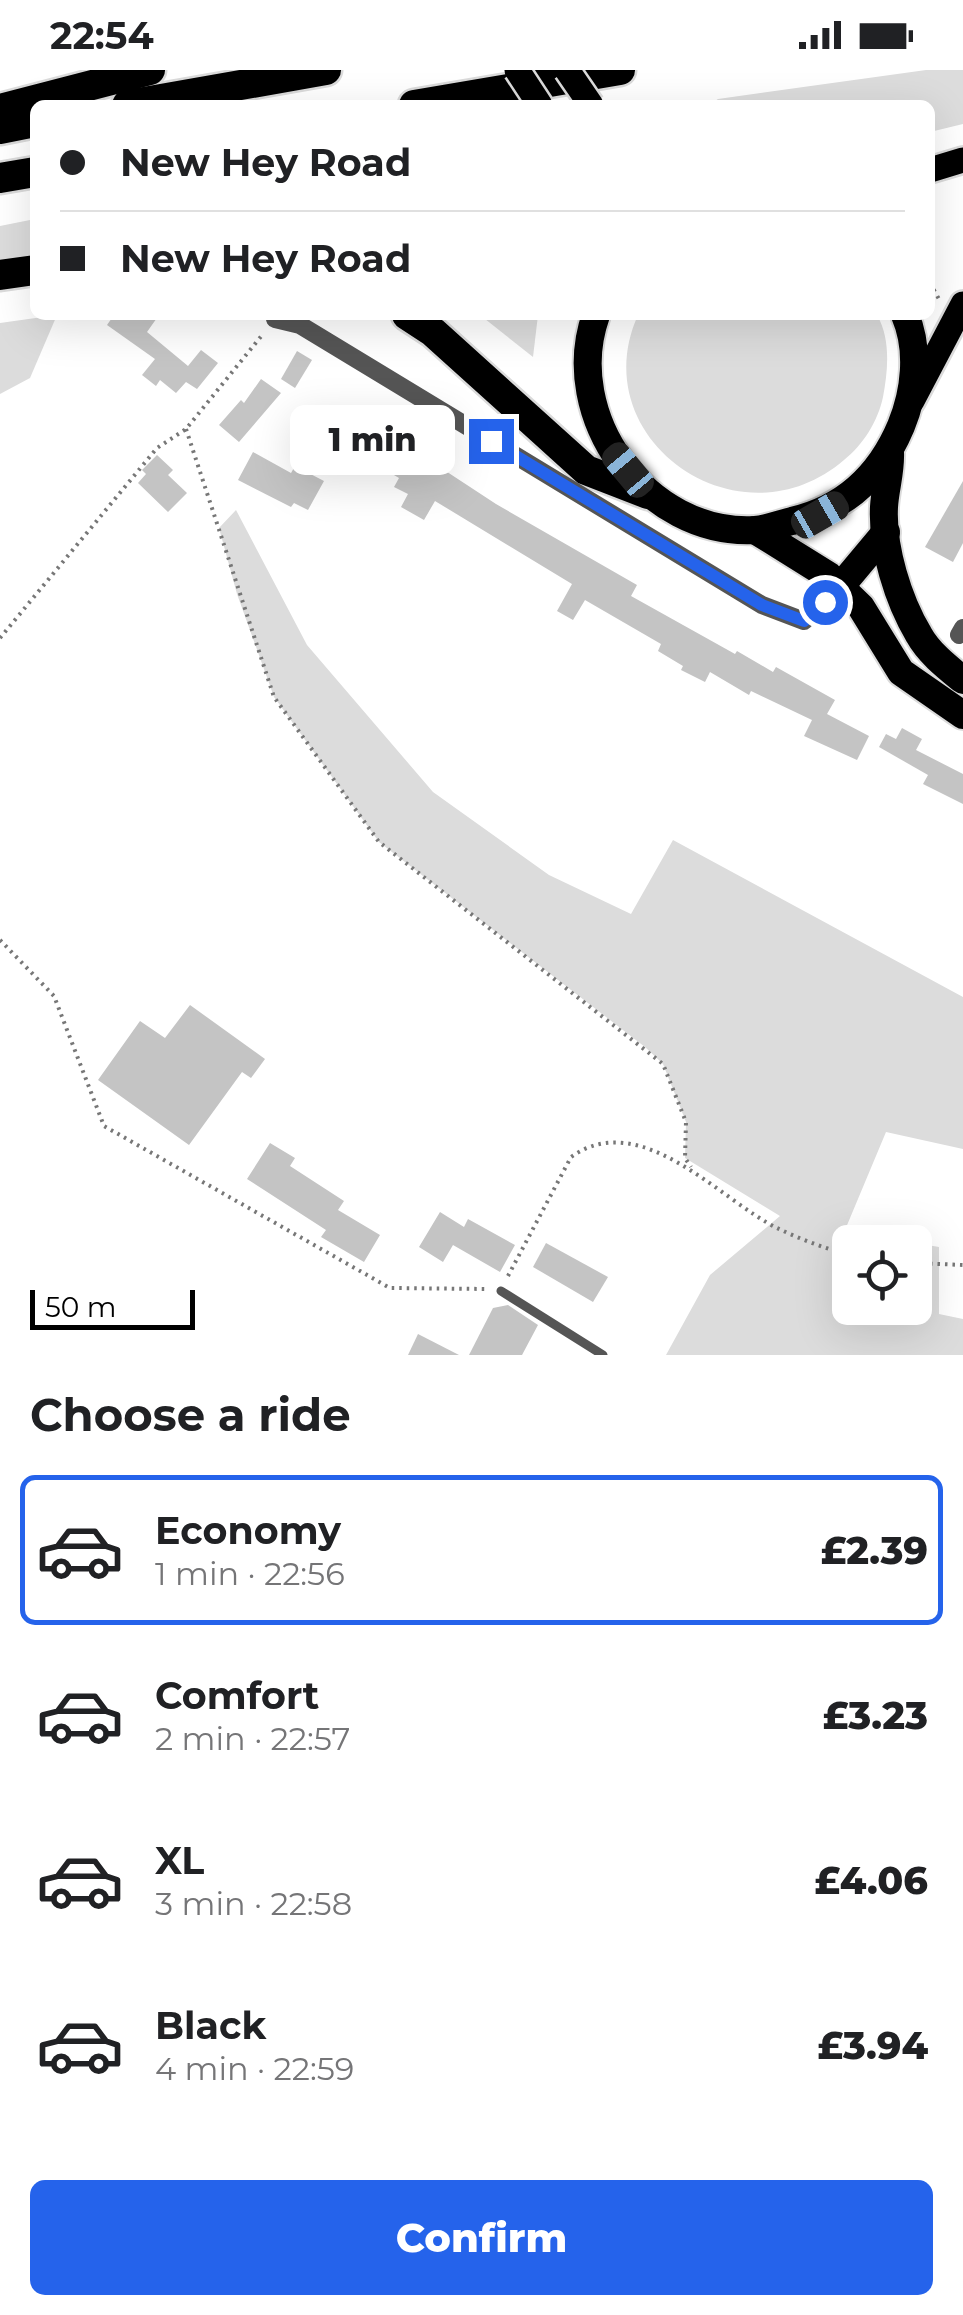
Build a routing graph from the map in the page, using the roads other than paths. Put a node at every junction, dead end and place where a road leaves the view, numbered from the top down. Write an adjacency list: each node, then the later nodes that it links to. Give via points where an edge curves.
1 (150, 70): 7 (highway)
2 (326, 70): 8 (highway)
3 (516, 70): 10 (main road, bridge)
4 (567, 70): 11 (main road, bridge)
5 (620, 70): 9 (highway)
6 (30, 100): 12 (highway)
7 (32, 100)
8 (155, 100)
9 (443, 100)
10 (537, 100)
11 (588, 100)
12 (0, 108)
13 (30, 123): 14 (highway)
14 (0, 129)
15 (963, 160): 16 (main road)
16 (935, 168)
17 (30, 173): 18 (highway)
18 (0, 178)
19 (30, 271): 20 (highway)
20 (0, 275)
21 (963, 304): 26 (main road)
22 (280, 320): 31 (street, via 300,325 762,605 804,621)
23 (415, 320): 28 (highway, via 586,470)
24 (594, 320): 28 (highway, via 587,363 592,406 608,446)
25 (906, 320): 26 (highway, via 914,364)
26 (910, 404): 27 (highway)
27 (890, 452): 29 (highway, via 868,480 820,515); 30 (highway)
28 (648, 494): 29 (highway, via 714,526)
29 (755, 530): 31 (highway)
30 (886, 532): 31 (highway); 32 (highway, via 898,587 919,637)
31 (840, 587): 33 (highway, via 861,607 901,672)
32 (963, 680)
33 (963, 714)
34 (501, 1291): 35 (lane)
35 (603, 1355)

